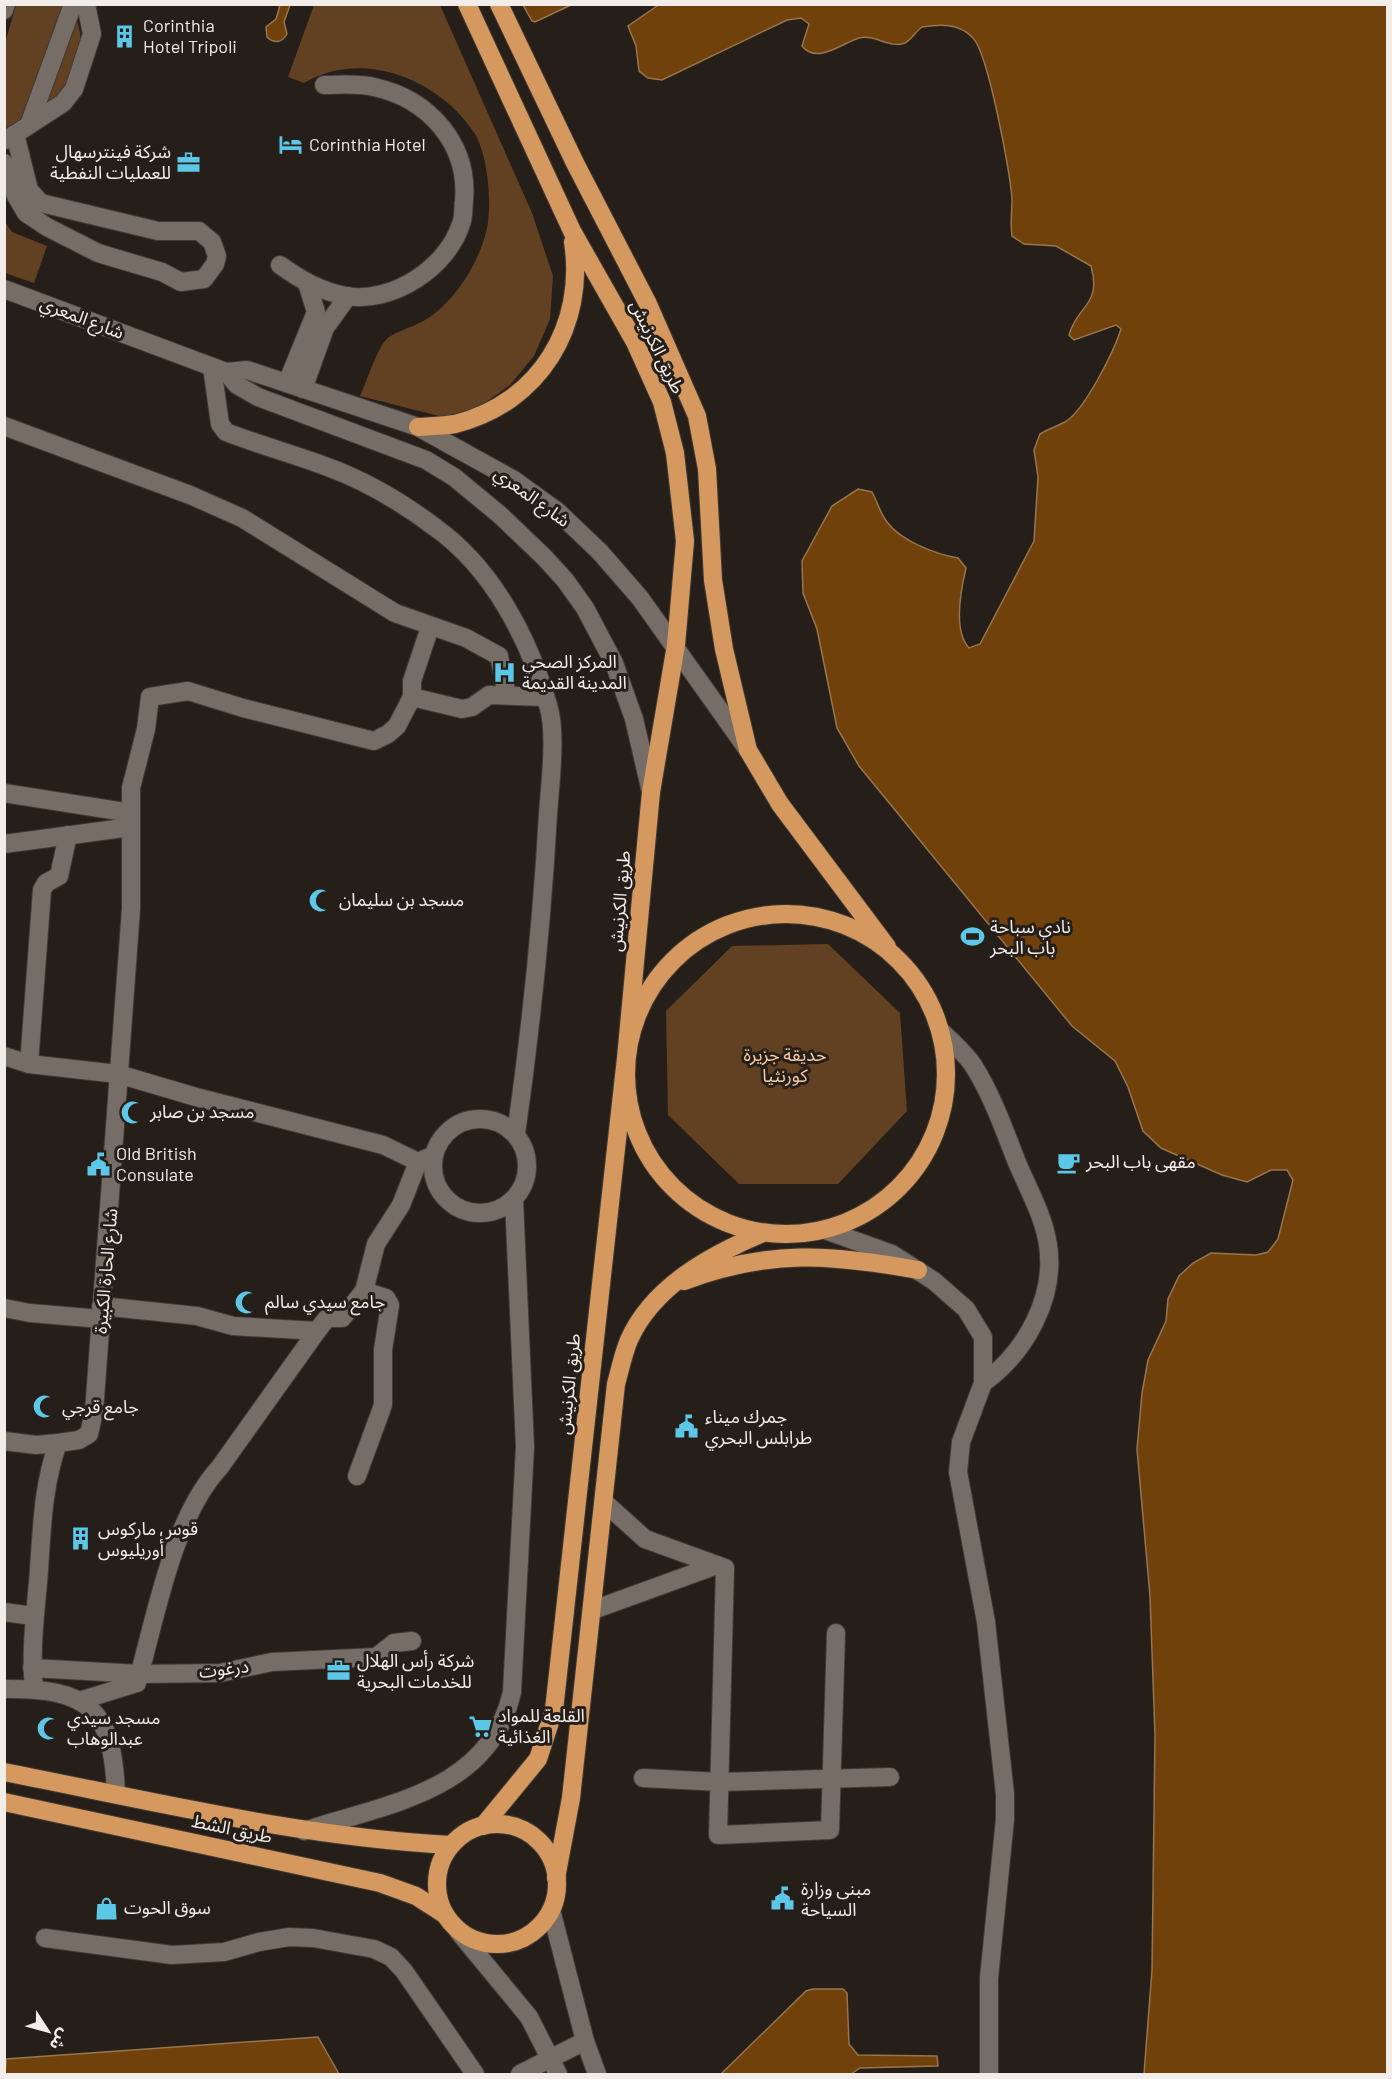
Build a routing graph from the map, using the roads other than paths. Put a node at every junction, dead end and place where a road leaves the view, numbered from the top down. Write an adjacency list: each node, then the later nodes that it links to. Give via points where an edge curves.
1 (6, 4): 6 (street)
2 (73, 4): 8 (street)
3 (86, 4): 8 (street, via 92,34 74,89 63,103)
4 (467, 4): 10 (highway, طريق الكرنيش)
5 (499, 4): 26 (highway, طريق الكرنيش, via 648,304 697,416 707,470 715,591)
6 (4, 10)
7 (324, 85): 14 (street, via 372,86 397,94 428,112 455,144 465,183 461,224 425,274 398,289)
8 (16, 134): 9 (street, via 29,190 41,203 158,231 199,231 212,242 217,256 215,264 204,279 181,282 162,272 98,253 26,213)
9 (4, 163)
10 (572, 231): 18 (highway, via 577,267 574,303 562,337 544,368 518,393 488,412 454,424); 21 (highway, طريق الكرنيش, via 635,342 662,402 675,453 685,541)
11 (280, 265): 12 (street)
12 (307, 284): 14 (street); 16 (street, via 316,312)
13 (4, 289): 15 (street, شارع المعري)
14 (348, 296): 16 (street, via 325,328)
15 (219, 370): 16 (street, شارع المعري, via 247,370); 20 (street, via 220,424 226,432 327,466 437,528 482,572); 27 (street, شارع المعري, via 258,397 426,460 454,477 544,557 585,608 614,663 634,719)
16 (295, 386): 18 (street, شارع المعري)
17 (4, 426): 19 (street, via 242,518 395,613)
18 (418, 427): 21 (street, شارع المعري, via 514,480 557,511 600,552)
19 (430, 627): 22 (street, via 466,638); 24 (street, via 412,681)
20 (524, 639): 22 (street); 25 (street)
21 (676, 645): 26 (street, شارع المعري); 27 (highway, طريق الكرنيش)
22 (499, 656): 23 (street)
23 (507, 695): 24 (street, via 489,695 462,709); 25 (street)
24 (412, 697): 29 (street, شارع الحارة الكبيرة, via 397,726 374,741 188,691 150,697 147,729 131,788)
25 (545, 698): 38 (street, via 551,739 546,861 537,973)
26 (748, 750): 32 (highway, طريق الكرنيش, via 780,804)
27 (651, 792): 35 (highway, طريق الكرنيش)
28 (4, 793): 29 (street)
29 (131, 820): 30 (street); 37 (street, شارع الحارة الكبيرة, via 131,909)
30 (68, 835): 31 (street); 36 (street, via 59,876 42,890)
31 (4, 844)
32 (887, 947): 33 (highway, via 910,971 929,1000); 35 (highway, via 857,929 803,914 757,916 724,925 694,942 648,992 634,1024)
33 (942, 1032): 41 (highway, via 946,1088 932,1142 917,1167 884,1201); 50 (street, via 972,1064 1005,1132 1046,1237 1049,1258 1044,1294)
34 (4, 1056): 36 (street)
35 (626, 1058): 42 (highway, via 627,1098 638,1138 659,1173 688,1202 714,1217); 74 (highway, طريق الكرنيش, via 554,1710 538,1759)
36 (29, 1064): 37 (street)
37 (118, 1074): 39 (street); 47 (street, شارع الحارة الكبيرة)
38 (516, 1134): 39 (street, via 493,1120 478,1118 450,1130); 40 (street, via 527,1156 528,1169)
39 (426, 1158): 40 (street, via 436,1185 457,1208 482,1214); 45 (street, via 376,1244)
40 (514, 1200): 75 (street, via 525,1447 509,1705 483,1750 451,1779 406,1800)
41 (825, 1230): 42 (highway); 43 (street, via 871,1245)
42 (763, 1233): 44 (highway, via 700,1262)
43 (918, 1270): 44 (highway, via 810,1256 761,1260); 49 (street, via 966,1309)
44 (674, 1285): 55 (highway, via 638,1323 629,1341 616,1384)
45 (364, 1291): 48 (street, via 342,1318 327,1318); 54 (street, via 386,1298 390,1305 383,1350 383,1405)
46 (4, 1308): 47 (street, via 30,1313)
47 (101, 1312): 48 (street, via 197,1316 233,1326); 53 (street, شارع الحارة الكبيرة, via 93,1424 89,1434 79,1440)
48 (317, 1331): 63 (street, via 204,1485 157,1600)
49 (983, 1337): 50 (street, via 992,1346 1006,1350); 51 (street)
50 (1025, 1342): 51 (street, via 1006,1365)
51 (983, 1383): 87 (street, via 961,1442 958,1472 986,1622 1005,1794 989,1978)
52 (4, 1441): 53 (street, شارع الحارة الكبيرة)
53 (58, 1443): 59 (street, via 49,1469 40,1526)
54 (357, 1476)
55 (604, 1502): 56 (street, via 645,1539); 57 (highway)
56 (717, 1565): 57 (street); 71 (street, via 722,1565 726,1572)
57 (593, 1610): 77 (highway, via 572,1798)
58 (4, 1612): 59 (street)
59 (33, 1616): 62 (street)
60 (836, 1634): 70 (street)
61 (412, 1641): 63 (street, درغوت, via 394,1643 376,1657 272,1662 220,1673)
62 (32, 1668): 63 (street, درغوت); 65 (street)
63 (140, 1674): 66 (street, via 137,1683)
64 (4, 1689): 65 (street)
65 (34, 1689): 66 (street, via 54,1690)
66 (79, 1701): 72 (street, via 95,1713 106,1732)
67 (4, 1772): 72 (highway, طريق الشط)
68 (890, 1777): 70 (street)
69 (643, 1778): 71 (street)
70 (831, 1779): 71 (street); 71 (street, via 830,1830 718,1835)
71 (720, 1782)
72 (116, 1794): 75 (highway, طريق الشط)
73 (4, 1802): 79 (highway, طريق الشط, via 380,1883 416,1896)
74 (483, 1826): 76 (highway, via 460,1836); 77 (highway, via 500,1824 532,1835 544,1847)
75 (304, 1831): 76 (highway, طريق الشط)
76 (451, 1845): 79 (highway, via 436,1880)
77 (556, 1878): 78 (highway)
78 (551, 1910): 80 (highway, via 526,1937 509,1943 491,1945); 82 (street)
79 (444, 1914): 80 (highway)
80 (458, 1931): 83 (street, via 529,2017)
81 (45, 1938): 84 (street, via 172,1955 224,1952 289,1937 374,1949 391,1957 404,1971)
82 (585, 2041): 83 (street); 86 (street)
83 (555, 2067): 85 (street)
84 (475, 2074)
85 (520, 2074)
86 (597, 2074)
87 (989, 2074)

